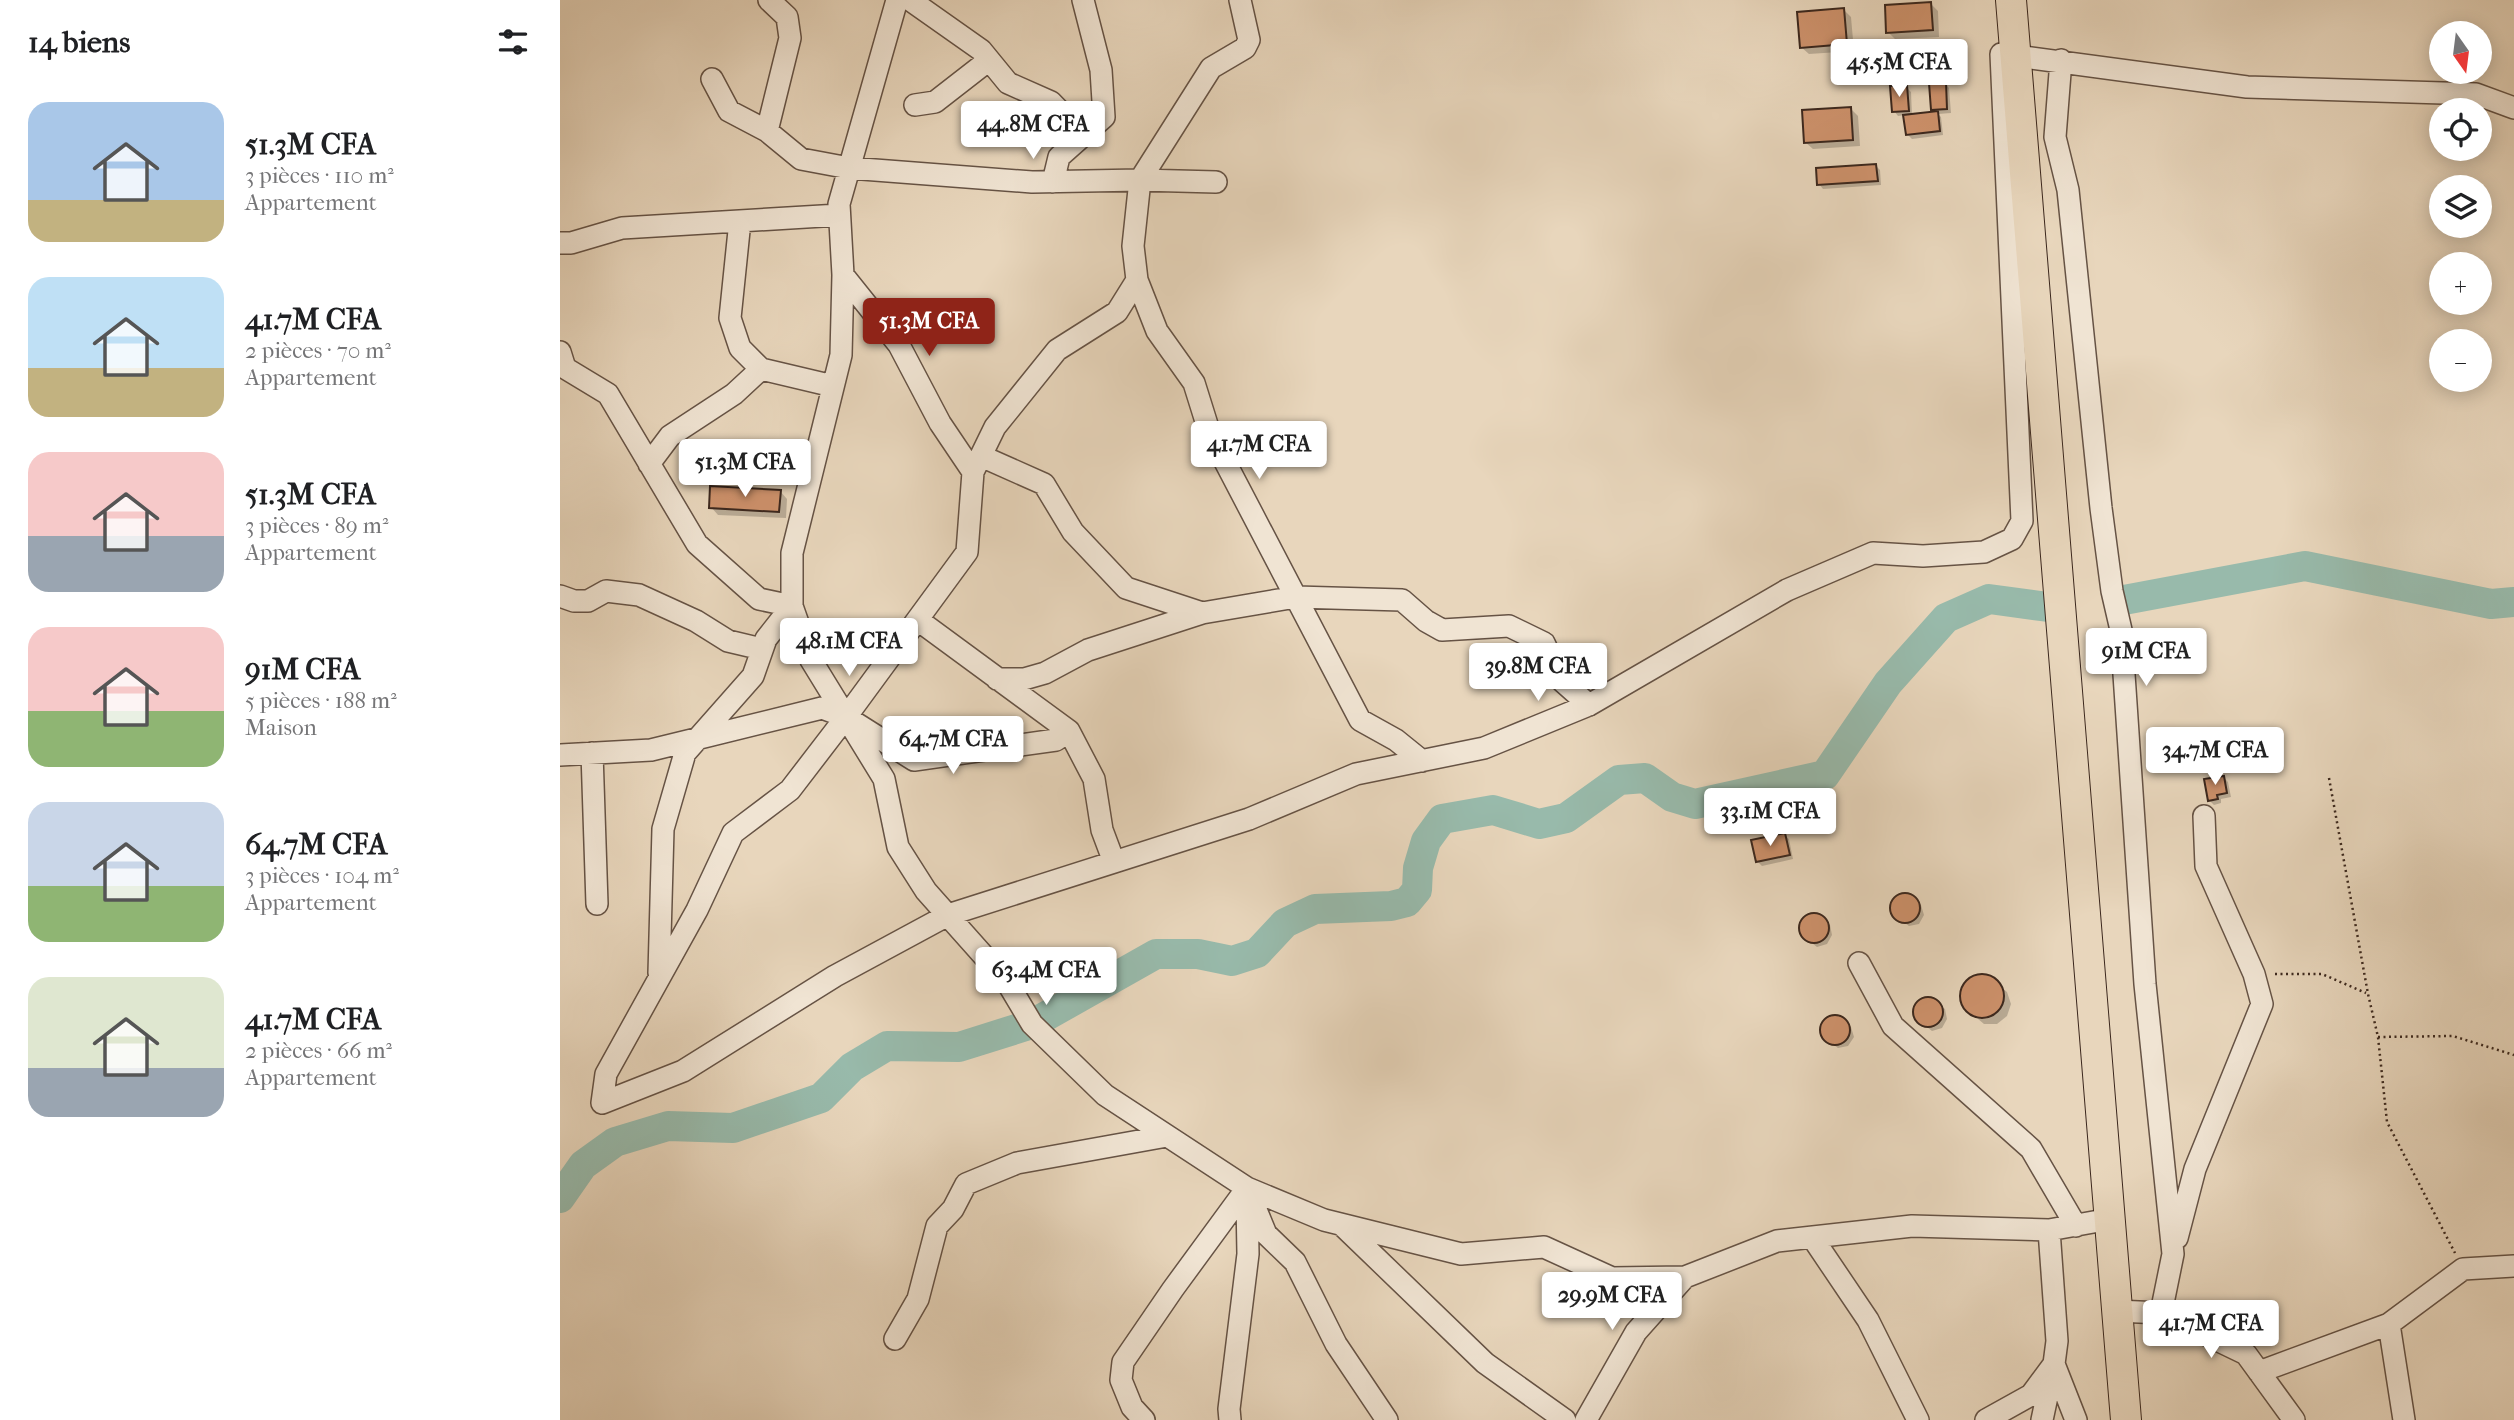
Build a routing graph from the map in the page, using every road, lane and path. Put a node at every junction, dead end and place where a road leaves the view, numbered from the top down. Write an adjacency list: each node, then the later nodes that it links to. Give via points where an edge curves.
1 (769, 0): 13 (street, via 787,17 790,38)
2 (897, 0): 15 (street)
3 (910, 0): 8 (street, via 982,50)
4 (1083, 0): 14 (street, via 1101,71 1104,117)
5 (1240, 0): 16 (street, via 1249,40 1245,48 1211,68)
6 (2011, 0): 7 (highway)
7 (2016, 56): 9 (street); 36 (street, via 2001,54 2022,521 2012,539 1984,552 1873,553 1787,590); 56 (highway)
8 (989, 60): 11 (street, via 935,102); 14 (street, via 1008,83 1051,102)
9 (2061, 60): 12 (street, via 2247,87 2476,94); 61 (street, via 2055,137 2068,190 2101,508 2121,630 2145,984)
10 (712, 79): 13 (street, via 729,111)
11 (915, 105)
12 (2514, 108)
13 (767, 131): 15 (street, via 802,159)
14 (1083, 135): 17 (street, via 1059,158)
15 (849, 168): 17 (street); 19 (street)
16 (1140, 180): 17 (street); 18 (street); 23 (street, via 1133,246)
17 (1053, 182)
18 (1216, 182)
19 (839, 215): 20 (street); 22 (street)
20 (740, 221): 21 (street, via 622,229); 25 (street, via 730,318 740,348)
21 (560, 243)
22 (843, 275): 26 (street, via 841,355); 28 (street, via 899,345 940,424)
23 (1137, 280): 28 (street, via 1117,312 1056,350 995,427); 30 (street, via 1157,331 1194,383 1209,431)
24 (560, 352): 27 (street, via 565,368 608,394)
25 (761, 369): 26 (street); 27 (street, via 734,394 670,436)
26 (833, 386): 31 (street, via 792,553)
27 (649, 464): 31 (street, via 696,544 759,599)
28 (977, 464): 32 (street, via 1044,484 1073,532 1126,588); 33 (street, via 967,552)
29 (560, 596): 34 (street, via 589,601 606,591 639,595 728,641)
30 (1296, 597): 32 (street); 36 (street, via 1402,600 1442,629 1509,626 1544,643 1562,681); 42 (street, via 1360,720)
31 (792, 606): 34 (street); 37 (street, via 811,660)
32 (1202, 613): 35 (street, via 1088,650 1045,673)
33 (918, 620): 35 (street); 37 (street)
34 (762, 649): 39 (street, via 753,676)
35 (997, 679): 38 (street)
36 (1589, 705): 42 (street, via 1484,748)
37 (846, 717): 38 (street, via 914,760 1056,740); 39 (street, via 822,708); 47 (street, via 884,779 898,846 926,891); 50 (street, via 790,790 733,833)
38 (1069, 732): 45 (street, via 1094,779 1102,830)
39 (700, 737): 40 (street, via 650,750); 50 (street, via 685,753 663,829)
40 (592, 753): 41 (street); 46 (street)
41 (560, 755)
42 (1422, 761): 45 (street, via 1356,774 1249,819)
43 (2329, 778): 51 (path)
44 (2204, 816): 49 (street, via 2206,866)
45 (1114, 862): 47 (street)
46 (597, 904)
47 (948, 915): 50 (street, via 835,976 683,1071 602,1103 606,1074); 54 (street, via 1007,982 1032,1024 1105,1096)
48 (1859, 963): 58 (street, via 1892,1026 2031,1149)
49 (2254, 974): 51 (path, via 2322,974); 61 (street, via 2262,1004 2195,1169)
50 (659, 978)
51 (2368, 994): 52 (path)
52 (2378, 1037): 53 (path, via 2454,1036); 63 (path, via 2388,1122)
53 (2514, 1055)
54 (1167, 1136): 55 (street); 68 (street, via 1017,1163 966,1184 937,1227 919,1299)
55 (1247, 1188): 57 (street); 71 (street, via 1123,1362 1121,1380 1132,1407); 72 (street, via 1248,1254); 73 (street, via 1266,1234 1295,1262 1336,1344)
56 (2110, 1219): 58 (street); 65 (highway)
57 (1342, 1225): 64 (street, via 1461,1254 1544,1247 1612,1278); 74 (street, via 1485,1363)
58 (2076, 1226): 59 (street)
59 (2049, 1230): 60 (street, via 1912,1226); 69 (street, via 2057,1341)
60 (1812, 1237): 64 (street, via 1777,1241); 76 (street, via 1868,1320)
61 (2173, 1254): 66 (street)
62 (2514, 1266): 63 (street)
63 (2463, 1269): 67 (street)
64 (1685, 1277): 75 (street, via 1636,1332)
65 (2117, 1311): 66 (street); 80 (highway)
66 (2161, 1312): 70 (street, via 2246,1354)
67 (2389, 1324): 70 (street); 82 (street)
68 (895, 1339)
69 (2054, 1364): 77 (street, via 2031,1395); 78 (street); 79 (street)
70 (2259, 1372): 81 (street)
71 (1144, 1420)
72 (1230, 1420)
73 (1387, 1420)
74 (1564, 1420)
75 (1586, 1420)
76 (1918, 1420)
77 (1986, 1420)
78 (2042, 1420)
79 (2076, 1420)
80 (2126, 1420)
81 (2294, 1420)
82 (2404, 1420)

